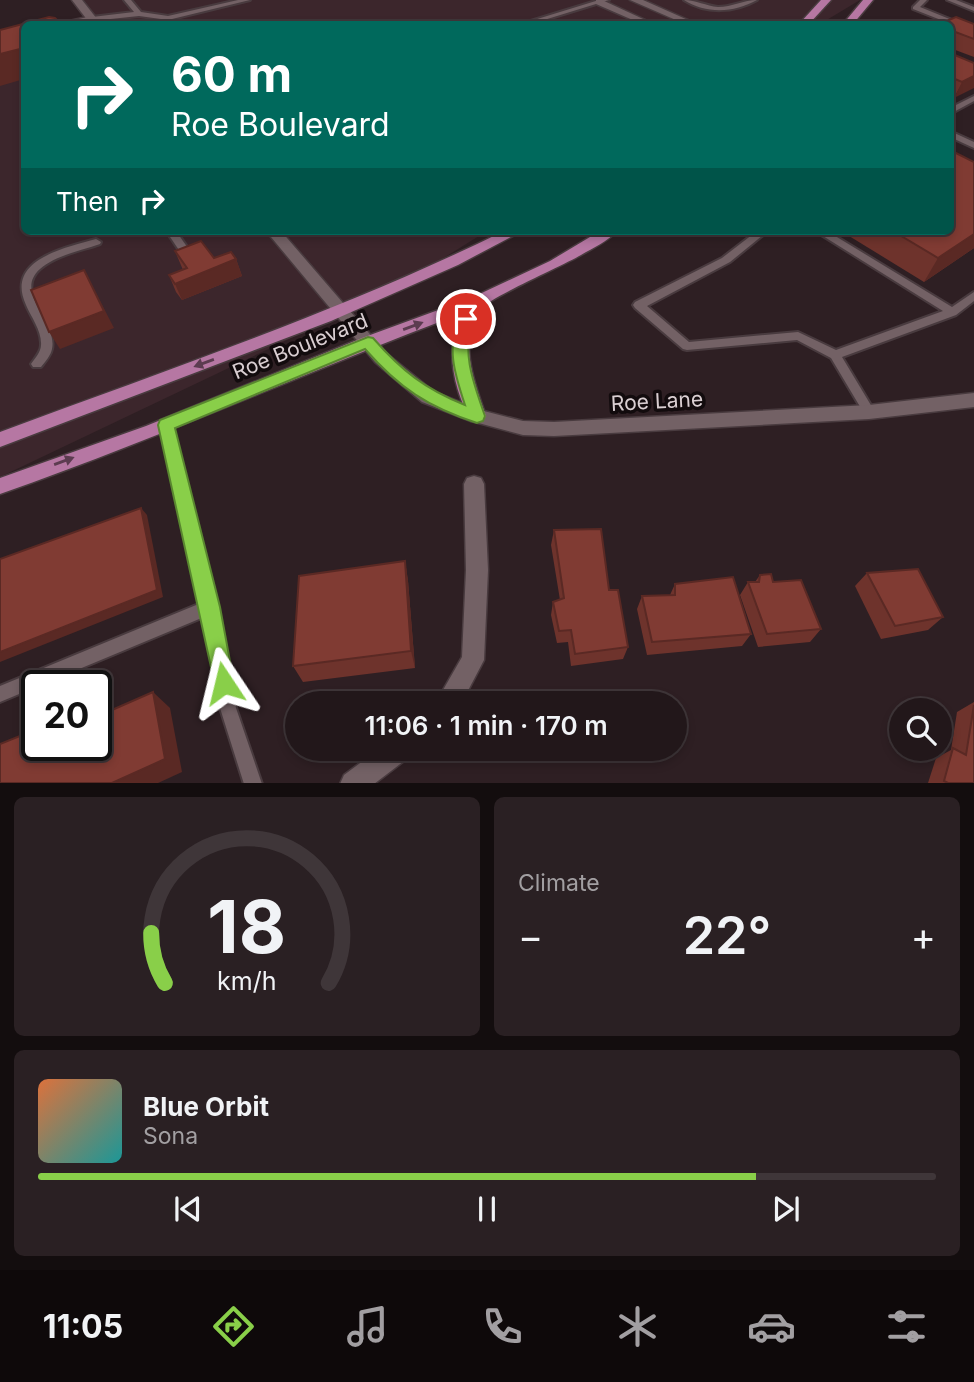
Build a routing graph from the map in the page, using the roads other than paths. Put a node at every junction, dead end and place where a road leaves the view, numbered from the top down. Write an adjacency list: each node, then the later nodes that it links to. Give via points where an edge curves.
1 (77, 0): 14 (street)
2 (127, 0): 13 (lane)
3 (247, 0): 13 (lane, via 168,18)
4 (635, 0): 18 (street)
5 (687, 0): 6 (lane, via 726,11)
6 (754, 0)
7 (826, 0): 19 (main road)
8 (868, 0): 20 (main road)
9 (924, 0): 21 (lane, via 915,8)
10 (950, 0): 12 (lane)
11 (602, 1): 16 (lane); 17 (street)
12 (974, 9)
13 (139, 14): 15 (lane)
14 (93, 21)
15 (100, 21)
16 (535, 21)
17 (643, 21)
18 (685, 21)
19 (807, 21)
20 (850, 21)
21 (948, 21)
22 (954, 23): 23 (lane)
23 (974, 31)
24 (974, 98): 25 (lane)
25 (955, 104)
26 (954, 136): 27 (lane)
27 (974, 145)
28 (174, 235): 35 (lane)
29 (276, 235): 38 (street, Roe Lane)
30 (507, 235): 38 (main road, Roe Boulevard, via 454,263)
31 (603, 235): 37 (main road, Roe Boulevard)
32 (758, 235): 41 (lane, via 726,260 639,305 687,346 798,336)
33 (827, 235): 39 (lane)
34 (96, 242): 42 (lane, via 49,259 27,279 25,289 46,336 47,349)
35 (187, 254)
36 (974, 296): 39 (lane)
37 (477, 302): 40 (main road, Roe Boulevard, one-way to 37); 45 (main road, via 459,338 464,377)
38 (341, 309): 40 (street, Roe Lane); 47 (main road, Roe Boulevard, one-way to 47)
39 (952, 312): 41 (lane)
40 (368, 342): 45 (street, Roe Lane, via 393,371 428,397); 46 (main road, Roe Boulevard)
41 (835, 355): 44 (lane)
42 (37, 364)
43 (974, 400): 44 (street, Roe Lane)
44 (869, 412): 45 (street, Roe Lane, via 554,429 523,428)
45 (477, 416)
46 (166, 425): 49 (main road, Roe Boulevard, one-way to 46); 50 (lane)
47 (0, 440)
48 (474, 484): 51 (street, via 477,569 472,660)
49 (0, 486)
50 (210, 607): 52 (lane); 54 (lane, via 228,708)
51 (454, 691)
52 (0, 694)
53 (383, 761): 55 (street)
54 (253, 783)
55 (353, 783)

